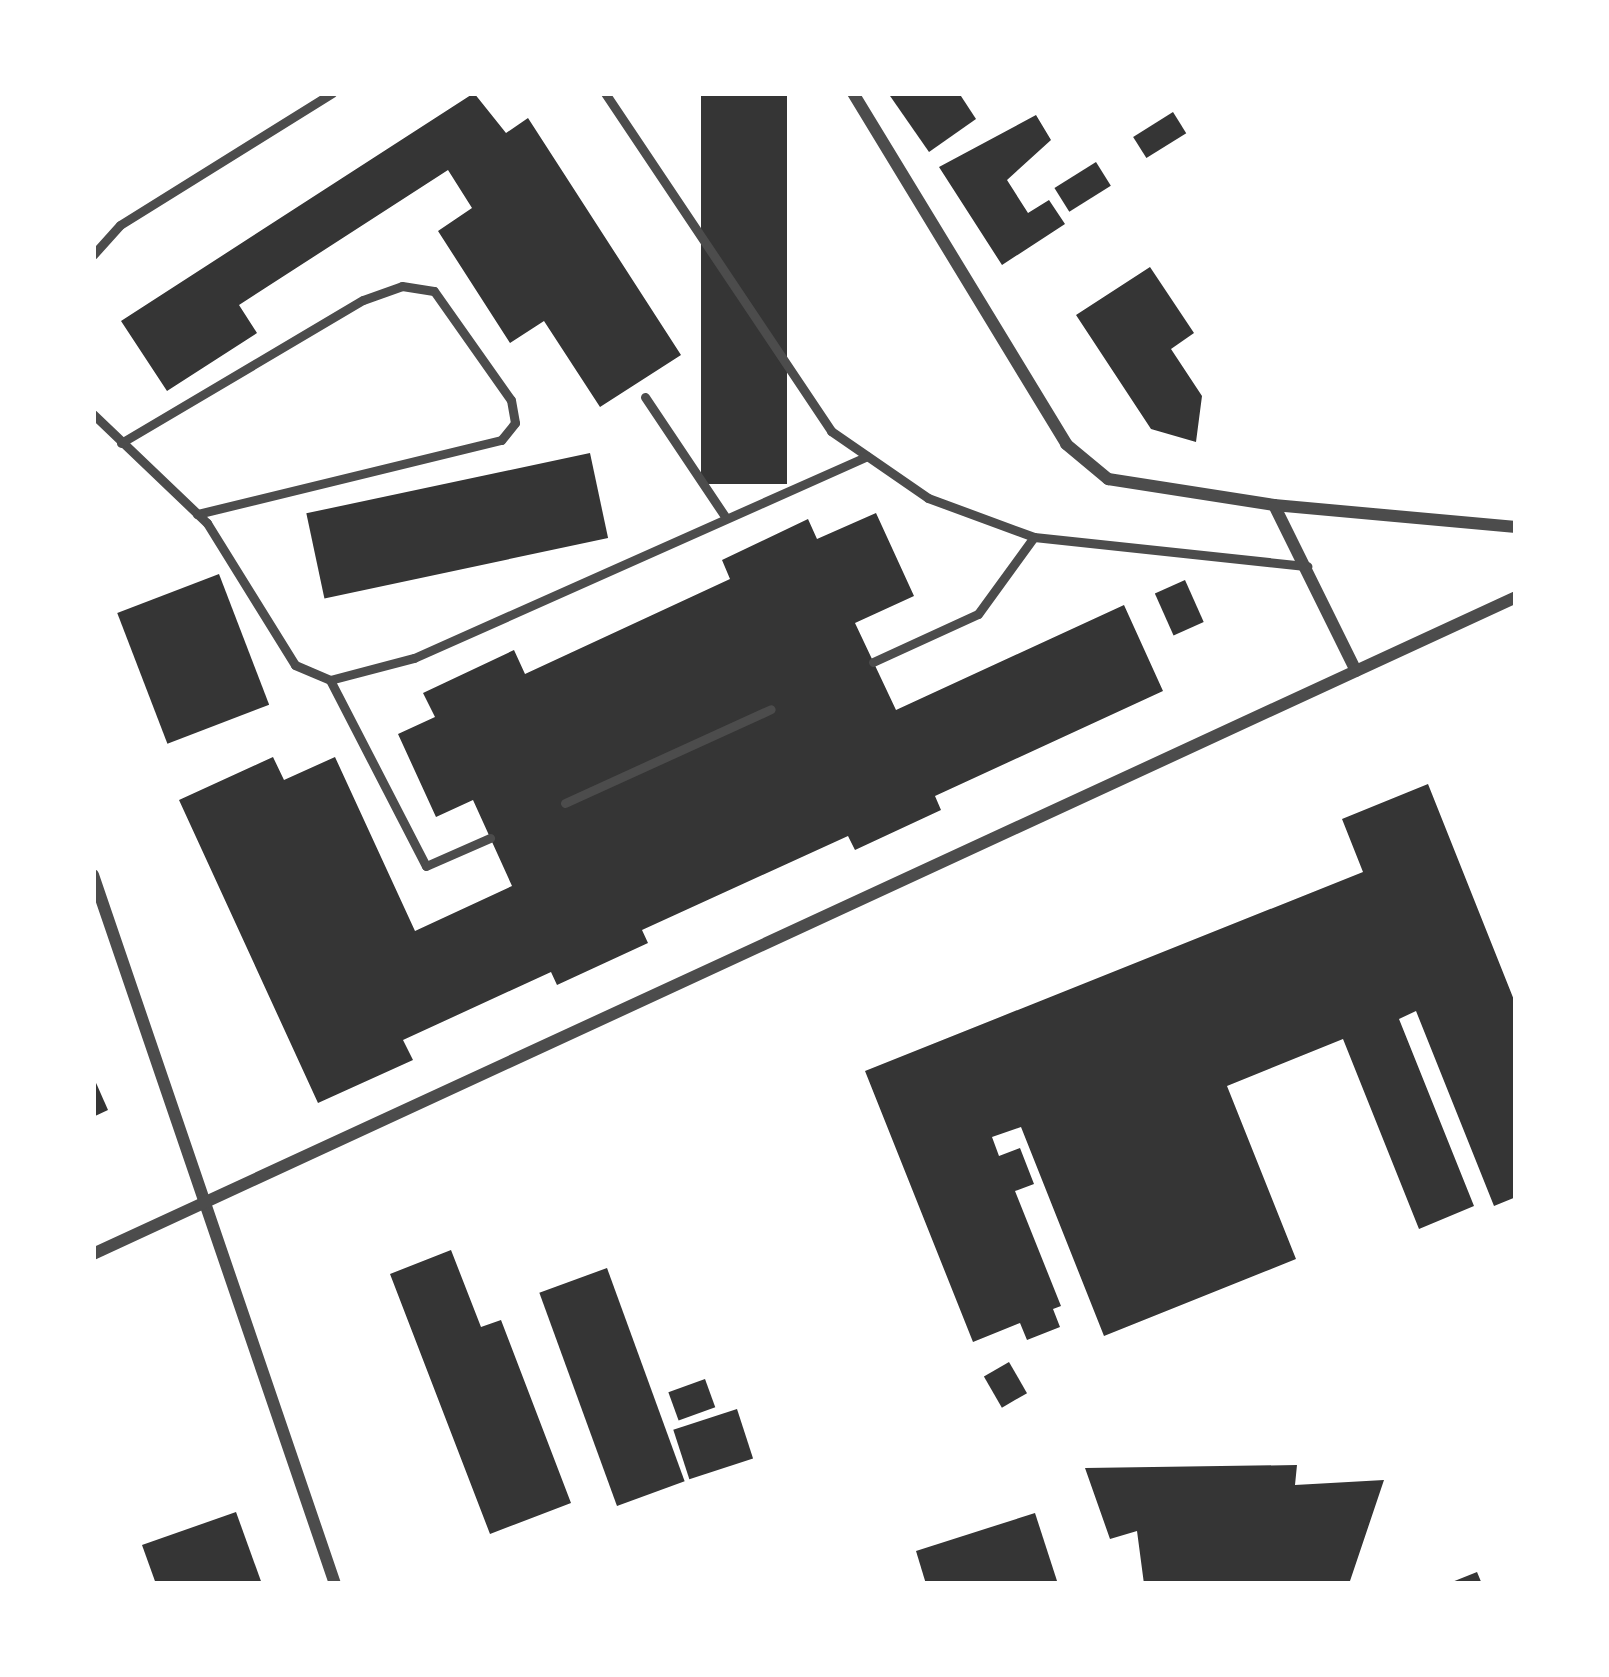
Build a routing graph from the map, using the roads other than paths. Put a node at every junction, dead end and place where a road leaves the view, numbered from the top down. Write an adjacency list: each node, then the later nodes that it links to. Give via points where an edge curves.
1 (605, 93): 8 (lane, via 831,431)
2 (853, 93): 9 (street, via 1066,444 1108,479)
3 (327, 94): 4 (lane, via 120,225)
4 (93, 256)
5 (645, 398): 11 (lane)
6 (93, 414): 7 (lane)
7 (121, 442): 10 (lane); 10 (lane, via 363,300 402,286 434,291 511,400 515,423 501,440)
8 (867, 456): 11 (lane); 13 (lane, via 928,498)
9 (1274, 506): 12 (street); 14 (street)
10 (197, 514): 18 (lane, via 296,665)
11 (726, 518): 18 (lane, via 414,658)
12 (1516, 527)
13 (1034, 537): 14 (lane); 16 (lane, via 977,614)
14 (1307, 566): 17 (street)
15 (1516, 597): 17 (street)
16 (873, 662)
17 (1356, 671): 23 (street)
18 (330, 680): 21 (lane, via 426,866)
19 (771, 709): 20 (lane)
20 (565, 803)
21 (490, 838)
22 (93, 875): 23 (street)
23 (202, 1202): 24 (street); 25 (street)
24 (93, 1254)
25 (334, 1584)

